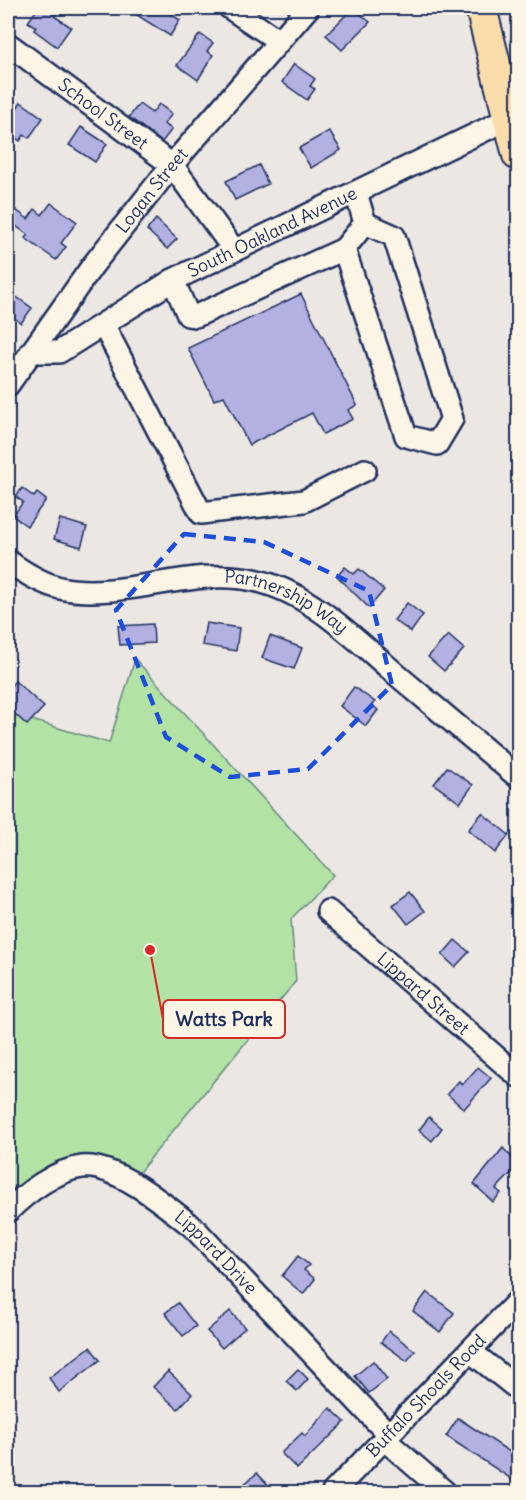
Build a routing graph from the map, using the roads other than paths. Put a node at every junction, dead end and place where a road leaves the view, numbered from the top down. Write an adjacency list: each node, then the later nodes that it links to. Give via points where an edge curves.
1 (230, 8): 4 (street)
2 (308, 8): 4 (street, Logan Street)
3 (481, 8): 6 (highway)
4 (279, 40): 8 (street, Logan Street)
5 (8, 44): 8 (street, School Street)
6 (515, 117): 7 (highway); 9 (street, South Oakland Avenue)
7 (519, 155)
8 (172, 165): 12 (street, School Street); 15 (street, Logan Street, via 93,265)
9 (356, 193): 10 (street); 12 (street, South Oakland Avenue)
10 (365, 223): 11 (street); 11 (street, via 394,236 452,419 436,444 406,436)
11 (344, 249): 13 (street, via 196,316 188,315)
12 (234, 250): 13 (street, South Oakland Avenue)
13 (173, 280): 14 (street, South Oakland Avenue)
14 (104, 326): 15 (street, South Oakland Avenue, via 59,352); 17 (street, via 201,513 304,501)
15 (32, 352): 16 (street, Logan Street)
16 (8, 385)
17 (365, 470)
18 (8, 561): 19 (street, Partnership Way, via 59,588 107,588 232,576 282,590 333,621)
19 (519, 777)
20 (328, 910): 21 (street, Lippard Street)
21 (519, 1076)
22 (8, 1211): 26 (street, Lippard Drive, via 61,1173 84,1166 131,1182 194,1228)
23 (519, 1301): 24 (street, Buffalo Shoals Road)
24 (470, 1351): 25 (street); 26 (street, Buffalo Shoals Road)
25 (519, 1389)
26 (387, 1437): 27 (street, Buffalo Shoals Road); 28 (street, Lippard Drive)
27 (333, 1492)
28 (444, 1492)

